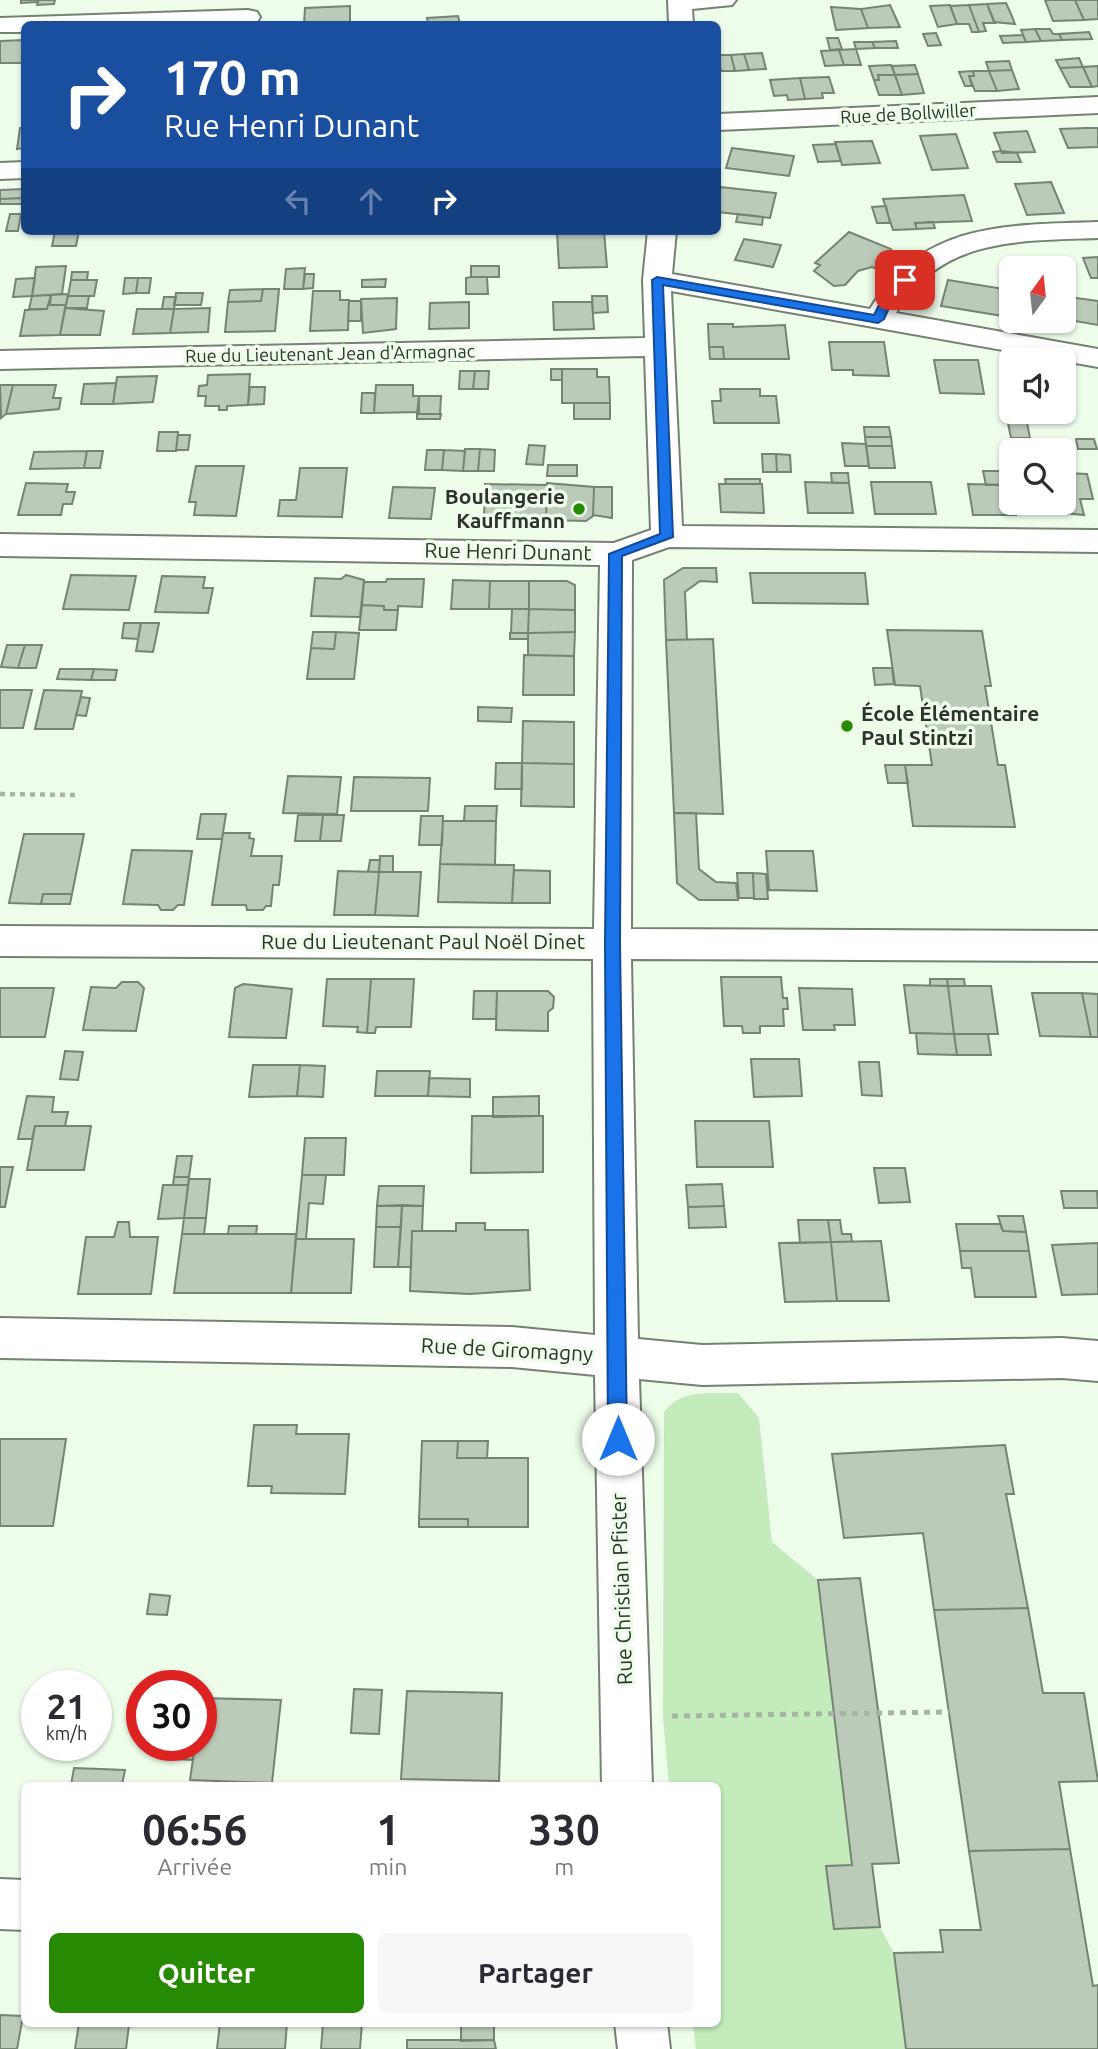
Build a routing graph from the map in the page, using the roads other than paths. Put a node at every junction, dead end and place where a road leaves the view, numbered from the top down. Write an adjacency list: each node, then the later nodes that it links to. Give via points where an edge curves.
1 (724, 0): 4 (street, via 679,2)
2 (249, 14): 3 (street)
3 (91, 21)
4 (681, 21)
5 (21, 24): 6 (street)
6 (0, 25)
7 (1098, 105): 8 (street, Rue de Bollwiller)
8 (721, 122)
9 (21, 170): 10 (street)
10 (0, 171)
11 (1098, 230): 14 (street, via 991,237 952,246 913,272 889,296)
12 (662, 235): 13 (street)
13 (657, 280): 14 (street); 15 (street)
14 (878, 319): 16 (street)
15 (659, 347): 17 (street, Rue du Lieutenant Jean d'Armagnac); 18 (street)
16 (1098, 358)
17 (0, 360)
18 (667, 537): 19 (street, Rue Henri Dunant); 21 (street, Rue Henri Dunant)
19 (1098, 541)
20 (0, 545): 21 (street, Rue Henri Dunant)
21 (616, 554): 23 (street, Rue Christian Pfister)
22 (0, 941): 23 (street, Rue du Lieutenant Paul Noël Dinet)
23 (612, 943): 24 (street, Rue du Lieutenant Paul Noël Dinet); 26 (street, Rue Christian Pfister)
24 (1098, 946)
25 (0, 1338): 26 (street, Rue de Giromagny, via 512,1347)
26 (617, 1357): 27 (street, Rue de Giromagny, via 702,1365); 28 (street, Rue Christian Pfister)
27 (1098, 1361)
28 (627, 1782)
29 (0, 1904): 30 (street)
30 (21, 1905)
31 (641, 2027): 32 (street)
32 (644, 2049)

